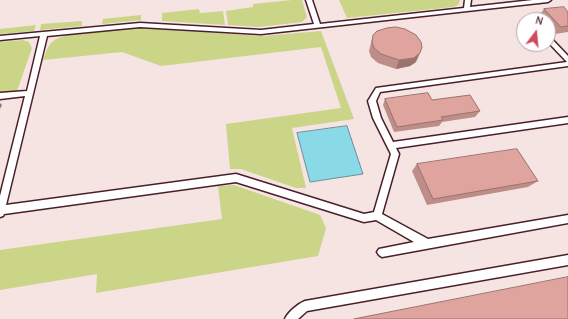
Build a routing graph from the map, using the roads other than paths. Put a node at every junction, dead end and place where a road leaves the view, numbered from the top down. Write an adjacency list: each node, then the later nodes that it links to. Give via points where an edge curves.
1 (308, 0): 5 (lane)
2 (468, 0): 4 (lane)
3 (548, 0): 4 (lane)
4 (467, 10): 5 (lane)
5 (318, 26): 6 (lane, via 261,32 140,25)
6 (44, 34): 7 (lane); 11 (lane)
7 (0, 38)
8 (556, 47): 9 (lane)
9 (568, 60)
10 (568, 64): 14 (lane, via 378,90 372,101 377,118)
11 (29, 93): 12 (lane); 15 (lane)
12 (0, 96)
13 (568, 120): 14 (lane)
14 (391, 146): 16 (lane, via 395,154)
15 (1, 211): 16 (lane, via 236,178 364,218)
16 (377, 216): 18 (lane)
17 (568, 219): 18 (lane)
18 (427, 244): 19 (lane)
19 (382, 252)
20 (568, 260): 21 (lane, via 305,306)
21 (290, 319)

